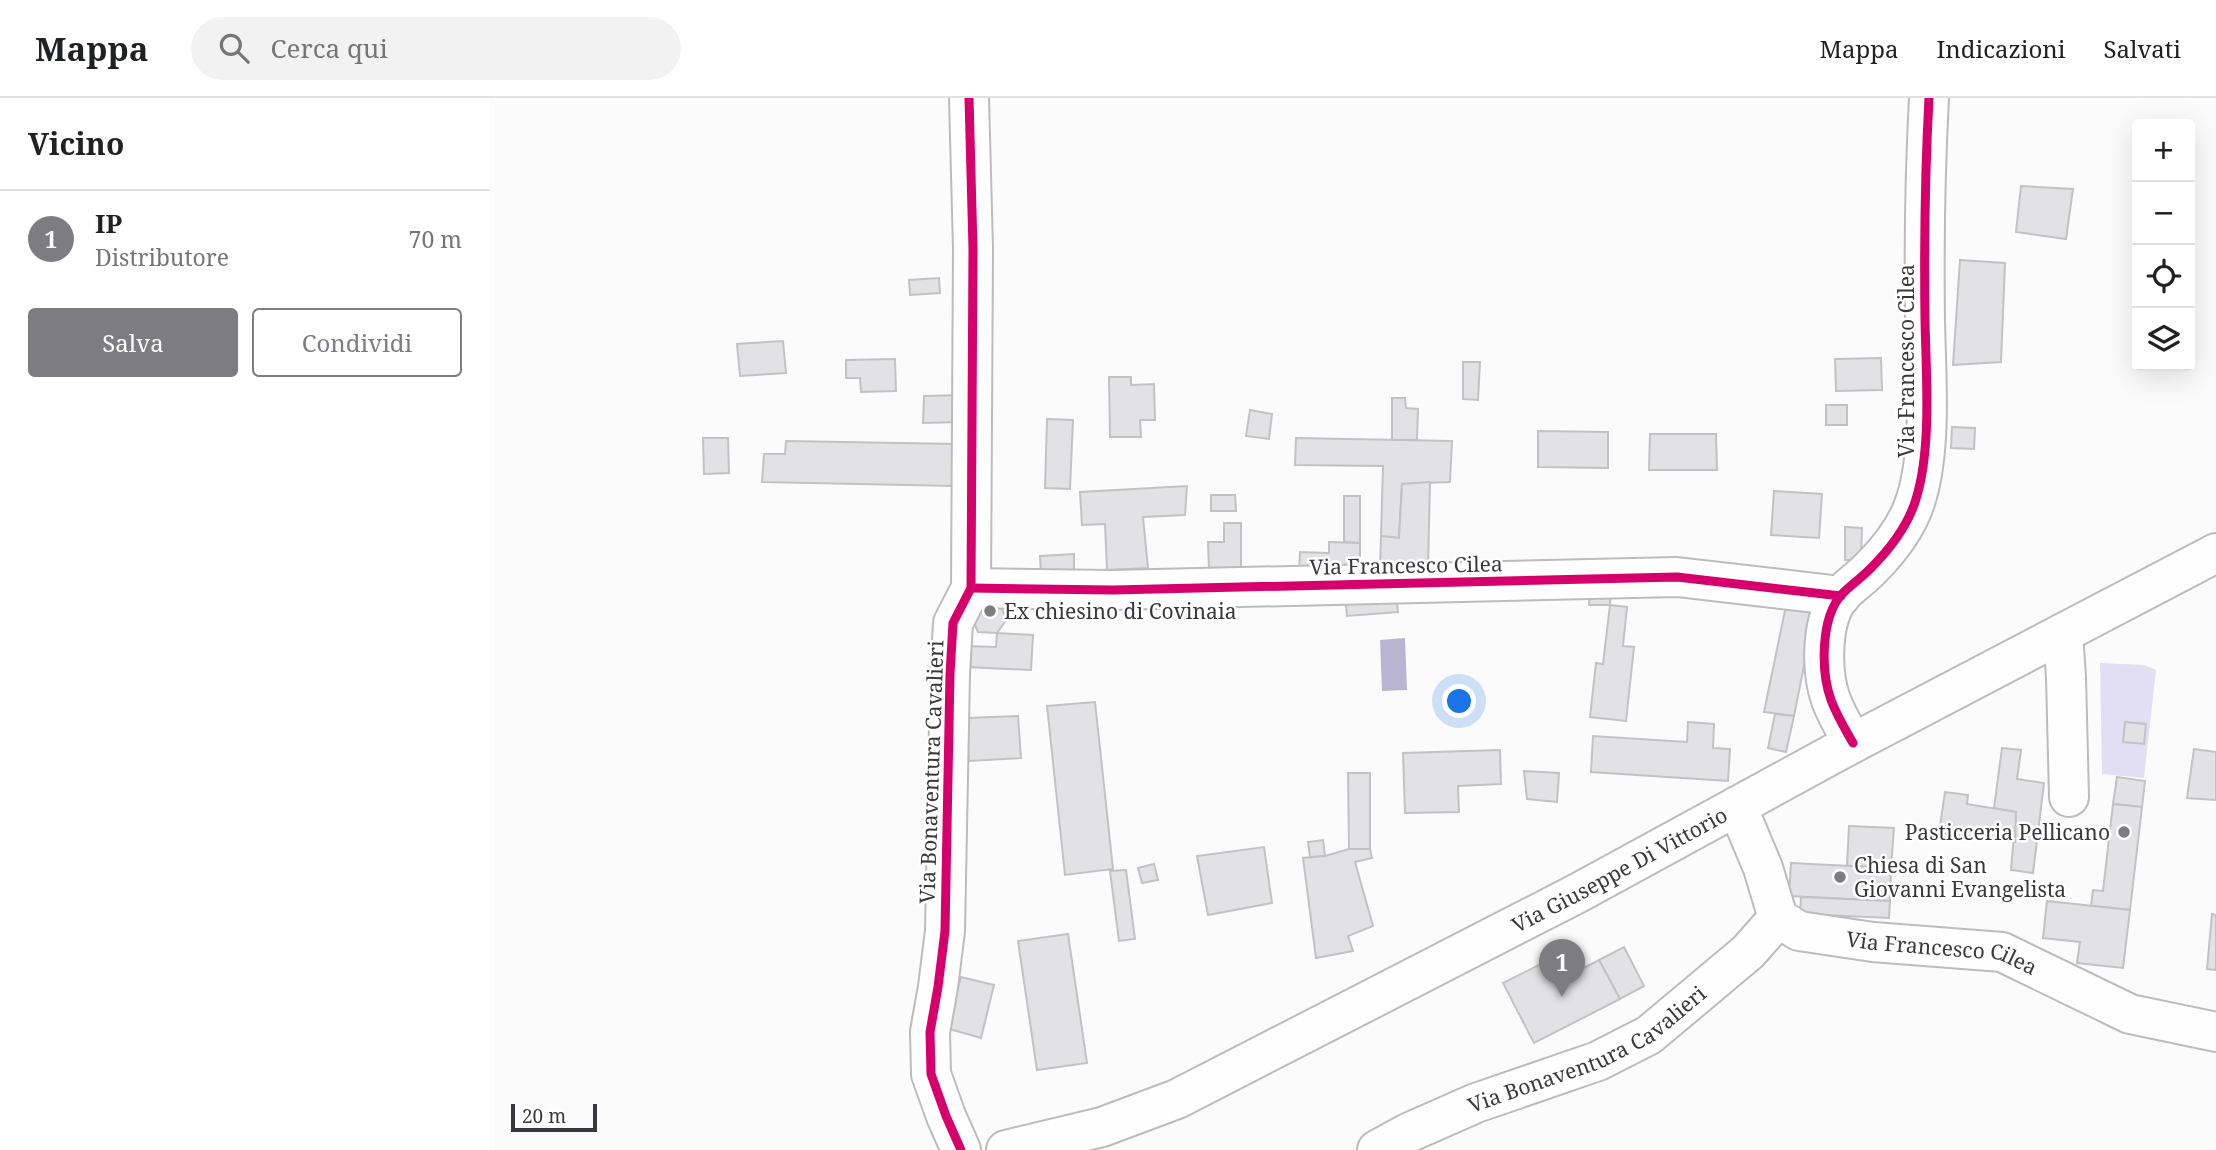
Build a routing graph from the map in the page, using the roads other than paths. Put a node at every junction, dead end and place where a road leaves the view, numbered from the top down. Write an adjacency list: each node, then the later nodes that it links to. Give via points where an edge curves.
1 (970, 98): 4 (street, Via Bonaventura Cavalieri)
2 (1929, 98): 5 (street, Via Francesco Cilea, via 1924,254 1927,408 1922,476 1910,517 1893,543)
3 (2216, 553): 6 (street, Via Giuseppe Di Vittorio)
4 (971, 588): 5 (street, Via Francesco Cilea, via 1114,590 1677,577); 12 (street, Via Bonaventura Cavalieri, via 953,623 945,931 930,1032 931,1074)
5 (1841, 596): 7 (street, Via Francesco Cilea, via 1828,624 1825,669 1831,699)
6 (2063, 633): 7 (street, Via Giuseppe Di Vittorio); 8 (street)
7 (1853, 743): 9 (street, Via Giuseppe Di Vittorio)
8 (2069, 797)
9 (1737, 806): 10 (street); 13 (street, Via Giuseppe Di Vittorio, via 1177,1099 1102,1127)
10 (1778, 918): 11 (street, Via Francesco Cilea, via 1811,933 2003,952 2130,1014); 14 (street, Via Bonaventura Cavalieri, via 1748,952 1649,1035 1598,1061 1476,1103)
11 (2216, 1032)
12 (961, 1150)
13 (1006, 1150)
14 (1377, 1150)

